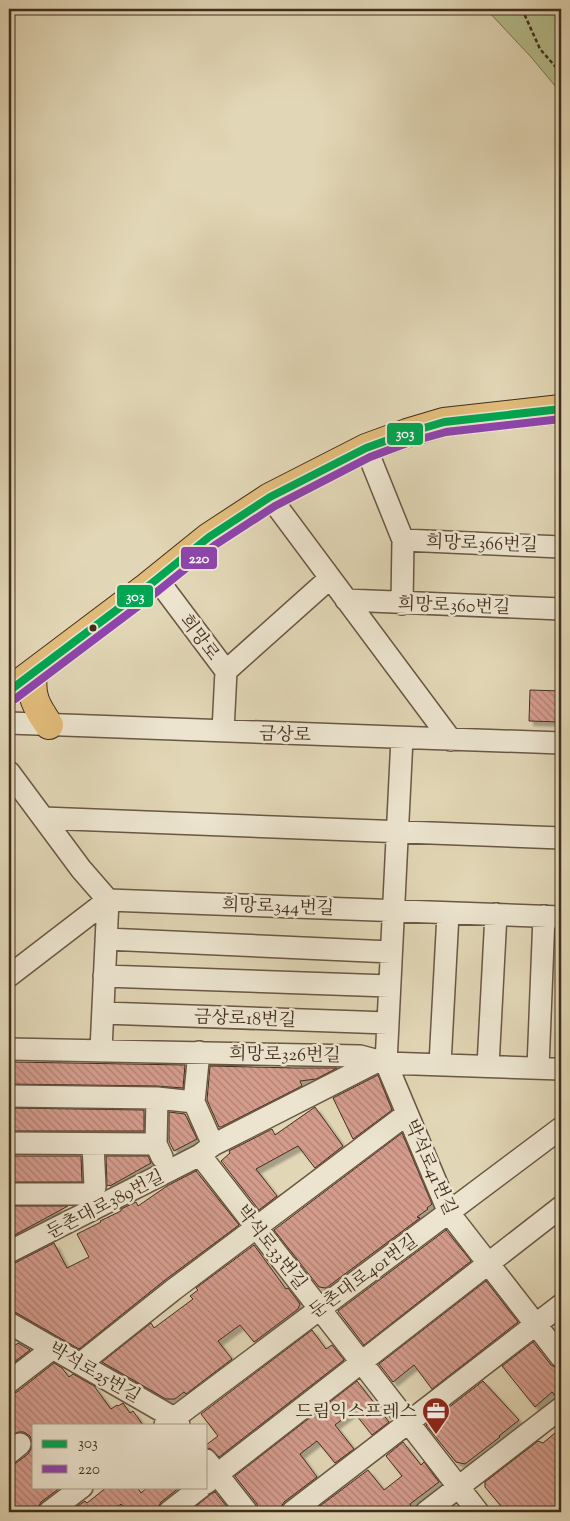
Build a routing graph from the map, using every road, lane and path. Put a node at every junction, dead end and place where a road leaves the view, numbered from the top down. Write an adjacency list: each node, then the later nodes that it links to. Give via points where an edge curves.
1 (522, 9): 2 (path, via 540,49)
2 (561, 73)
3 (561, 409): 4 (main road, via 444,422)
4 (366, 448): 5 (main road); 6 (street, 희망로366번길)
5 (270, 497): 8 (main road, via 209,537); 9 (street)
6 (403, 540): 7 (street, 희망로366번길); 11 (street, 희망로366번길)
7 (561, 547)
8 (157, 579): 13 (street, 희망로); 14 (main road)
9 (329, 579): 10 (street); 13 (street)
10 (346, 600): 11 (street, 희망로360번길); 20 (street)
11 (402, 604): 12 (street, 희망로360번길)
12 (561, 609)
13 (226, 671): 18 (street, 희망로)
14 (33, 673): 15 (main road); 17 (main road, via 33,696)
15 (9, 691)
16 (9, 723): 17 (street, 금상로)
17 (49, 725): 18 (street, 금상로)
18 (223, 732): 19 (street, 금상로)
19 (402, 738): 20 (street, 금상로); 24 (street)
20 (450, 740): 21 (street, 금상로)
21 (561, 743)
22 (9, 772): 23 (street)
23 (43, 818): 24 (street); 26 (street)
24 (396, 833): 25 (street); 27 (street)
25 (561, 838)
26 (108, 900): 27 (street, 희망로344번길); 31 (street); 33 (street)
27 (393, 910): 28 (street, 희망로344번길); 32 (street)
28 (448, 914): 29 (street, 희망로344번길); 42 (street)
29 (496, 914): 30 (street, 희망로344번길); 43 (street)
30 (553, 916): 44 (street, 희망로344번길)
31 (106, 939): 32 (street); 34 (street)
32 (391, 952): 35 (street)
33 (9, 976)
34 (104, 976): 35 (street, 금상로18번길); 36 (street)
35 (389, 986): 37 (street)
36 (103, 1013): 37 (street, 금상로18번길); 39 (street)
37 (388, 1023): 41 (street)
38 (9, 1049): 39 (street, 희망로326번길)
39 (101, 1050): 40 (street, 희망로326번길)
40 (199, 1052): 41 (street, 희망로326번길, via 360,1056); 48 (street)
41 (382, 1062): 42 (street, 희망로326번길); 49 (street, 박석로41번길); 54 (street, 둔촌대로389번길)
42 (440, 1064): 43 (street, 희망로326번길)
43 (488, 1066): 44 (street, 희망로326번길)
44 (538, 1068): 45 (street, 희망로326번길)
45 (561, 1069)
46 (9, 1096): 47 (street)
47 (157, 1098): 48 (street); 53 (street)
48 (194, 1102): 54 (street, 박석로33번길)
49 (407, 1114): 59 (street, 박석로41번길); 60 (street)
50 (561, 1128): 59 (street, 둔촌대로401번길)
51 (9, 1143): 52 (street)
52 (93, 1144): 53 (street); 57 (street)
53 (156, 1144): 55 (street)
54 (207, 1150): 55 (street, 둔촌대로389번길); 60 (street, 박석로33번길)
55 (169, 1171): 57 (street, 둔촌대로389번길)
56 (9, 1194): 57 (street)
57 (94, 1200): 61 (street, 둔촌대로389번길)
58 (561, 1207): 62 (street)
59 (449, 1213): 62 (street, 박석로41번길); 64 (street, 둔촌대로401번길)
60 (257, 1228): 64 (street, 박석로33번길); 70 (street)
61 (9, 1252)
62 (489, 1264): 66 (street, 박석로41번길); 69 (street)
63 (561, 1305): 66 (street)
64 (320, 1308): 69 (street, 박석로33번길); 73 (street, 둔촌대로401번길)
65 (9, 1322): 67 (street, 박석로25번길)
66 (536, 1325): 68 (street, 박석로41번길); 74 (street)
67 (53, 1348): 70 (street, 박석로25번길); 71 (street)
68 (561, 1357)
69 (362, 1363): 74 (street, 박석로33번길); 75 (street)
70 (80, 1364): 73 (street, 박석로25번길)
71 (9, 1382)
72 (561, 1408): 76 (street)
73 (173, 1423)
74 (409, 1424): 76 (street, 박석로33번길); 82 (street)
75 (210, 1472): 81 (street)
76 (458, 1487): 83 (street); 84 (street, 박석로33번길)
77 (81, 1488): 79 (street)
78 (200, 1488): 80 (street)
79 (49, 1512)
80 (169, 1512)
81 (247, 1512)
82 (292, 1512)
83 (426, 1512)
84 (478, 1512)

